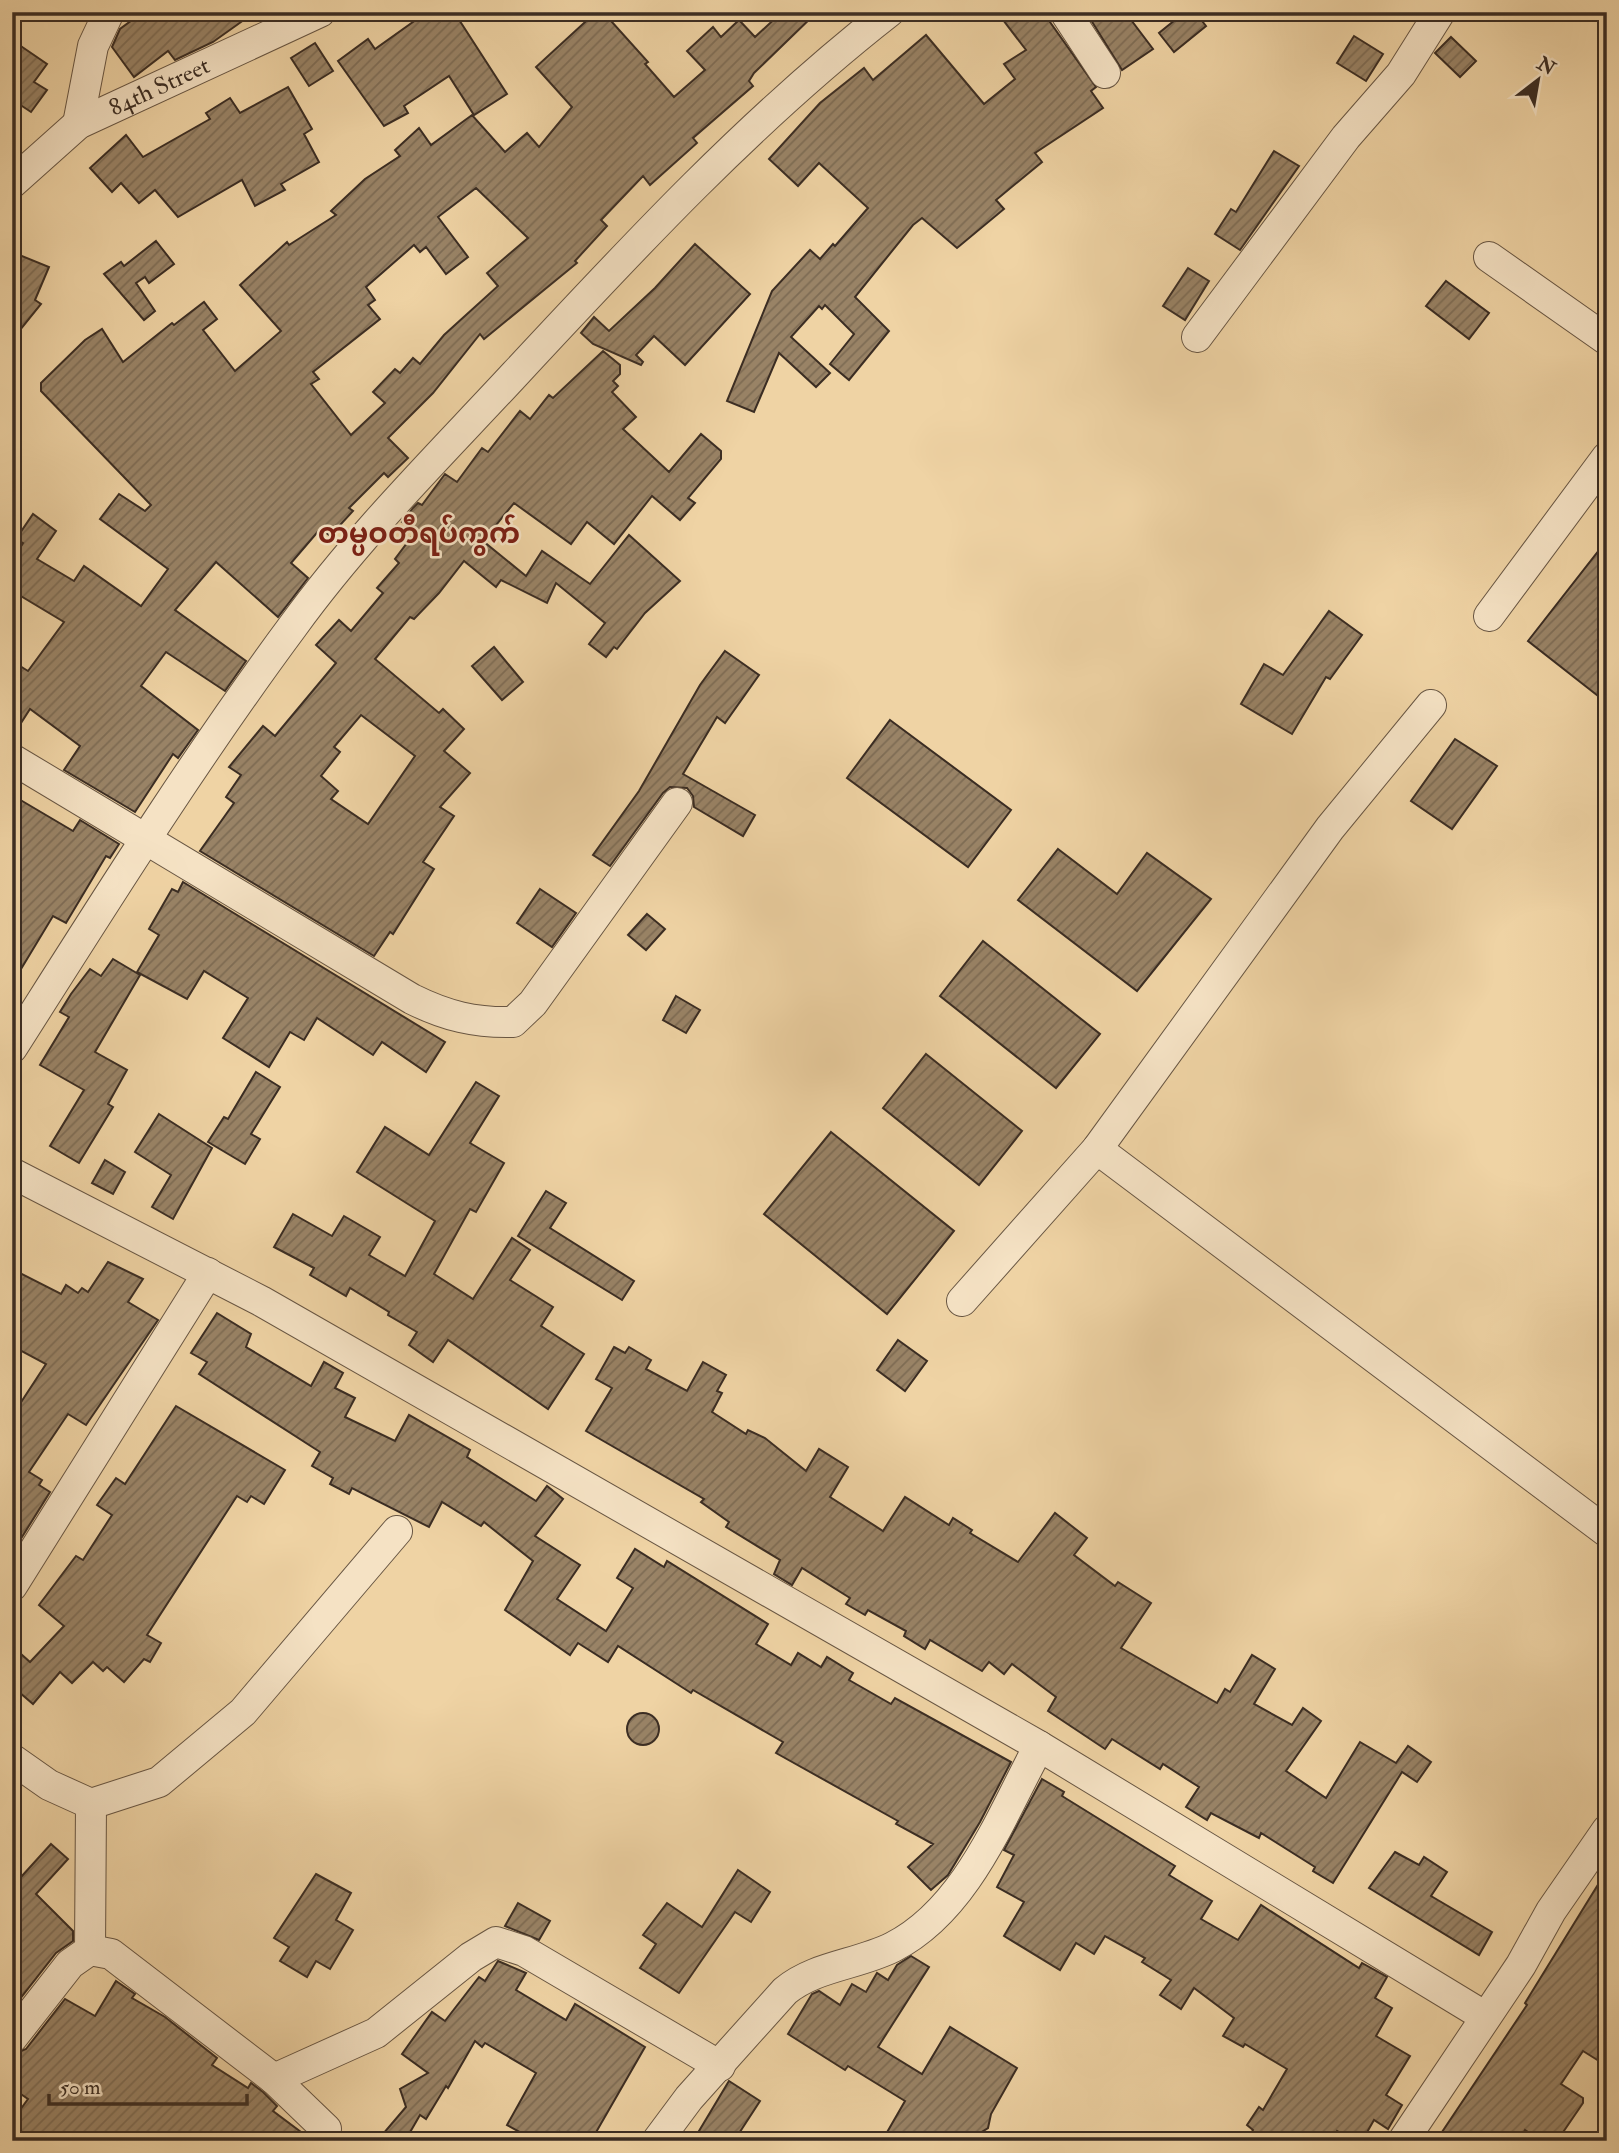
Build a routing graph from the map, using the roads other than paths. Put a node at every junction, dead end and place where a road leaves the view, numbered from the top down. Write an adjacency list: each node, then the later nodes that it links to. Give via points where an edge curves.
1 (109, 12): 7 (street, via 93,46)
2 (320, 12): 7 (street, 84th Street)
3 (889, 12): 17 (street, via 818,68 736,145 397,498 295,623)
4 (1065, 12): 6 (street)
5 (1440, 12): 10 (street, via 1401,74 1346,137)
6 (1105, 73)
7 (78, 124): 8 (street, 84th Street)
8 (15, 174)
9 (1489, 257): 11 (street)
10 (1197, 337)
11 (1607, 340)
12 (1607, 457): 13 (street)
13 (1489, 616)
14 (1431, 705): 19 (street, via 1330,828)
15 (12, 759): 17 (street)
16 (677, 803): 17 (street, via 533,1003 513,1022 482,1023 446,1016)
17 (145, 839): 18 (street)
18 (12, 1048)
19 (1097, 1149): 22 (street); 24 (street)
20 (12, 1173): 21 (street)
21 (208, 1273): 25 (street); 26 (street)
22 (962, 1301)
23 (397, 1531): 28 (street, via 243,1712 159,1782)
24 (1607, 1532)
25 (12, 1586)
26 (1039, 1746): 31 (street); 33 (street, via 973,1867 943,1909 894,1947 857,1963 800,1978)
27 (12, 1759): 28 (street, via 49,1785)
28 (91, 1804): 30 (street)
29 (1607, 1830): 31 (street)
30 (90, 1950): 32 (street, via 70,1964); 34 (street, via 111,1954)
31 (1484, 2016): 37 (street)
32 (12, 2038)
33 (720, 2066): 34 (street, via 524,1951 496,1942 376,2034); 36 (street)
34 (274, 2079): 35 (street)
35 (326, 2129)
36 (657, 2141)
37 (1403, 2141)

